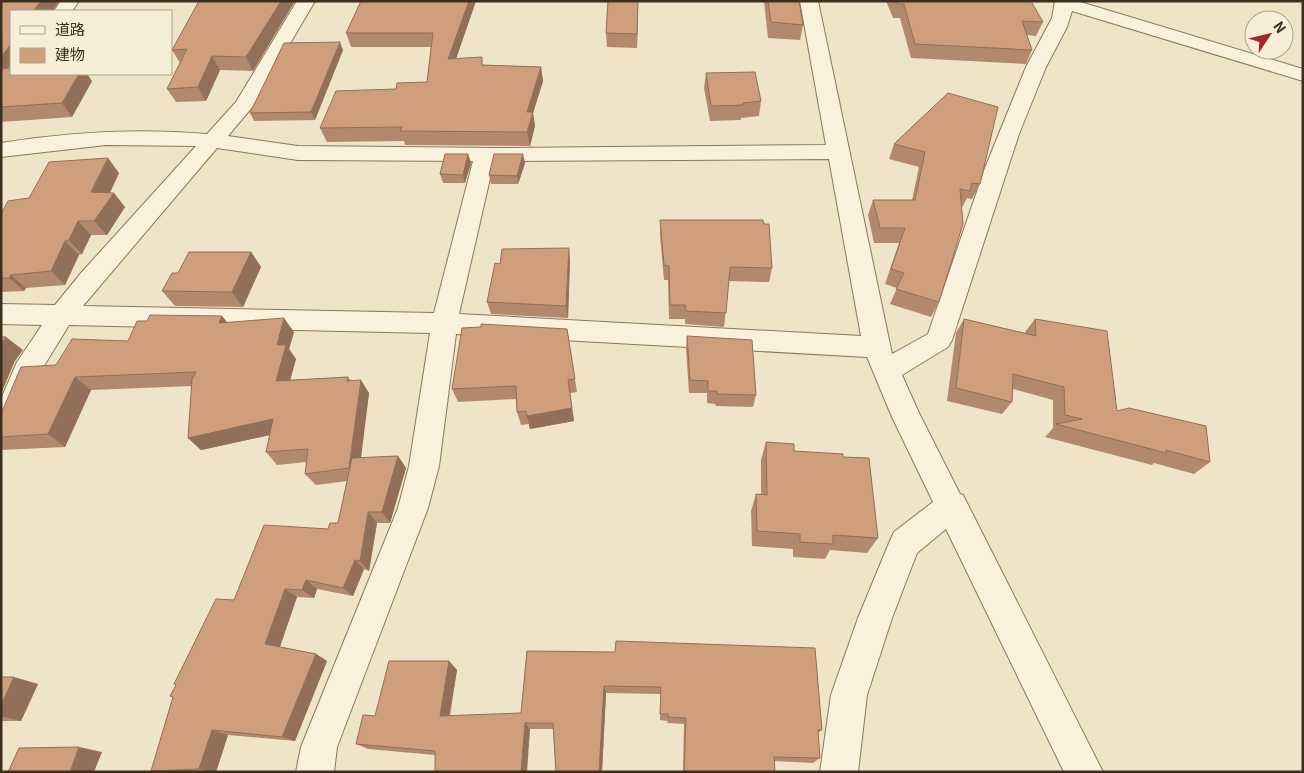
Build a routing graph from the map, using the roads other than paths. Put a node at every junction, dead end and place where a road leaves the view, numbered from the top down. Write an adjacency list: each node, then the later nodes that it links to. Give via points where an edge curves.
1 (306, 1): 5 (street, via 244,105)
2 (809, 1): 7 (street)
3 (1064, 2): 4 (street); 12 (street, via 1053,36 1036,65 982,204 939,340)
4 (1303, 75)
5 (210, 141): 6 (street, via 125,138 37,144); 8 (street, via 290,152); 9 (street)
6 (1, 150)
7 (837, 152): 8 (street); 12 (street)
8 (485, 156): 11 (street)
9 (63, 313): 10 (street); 11 (street); 13 (street, via 27,370)
10 (1, 314)
11 (444, 323): 12 (street); 15 (street, via 424,466 413,508 319,747)
12 (881, 359): 14 (street, via 906,417)
13 (1, 434)
14 (952, 505): 16 (street, via 905,543 875,618 850,695); 17 (street)
15 (315, 772)
16 (839, 772)
17 (1084, 772)

